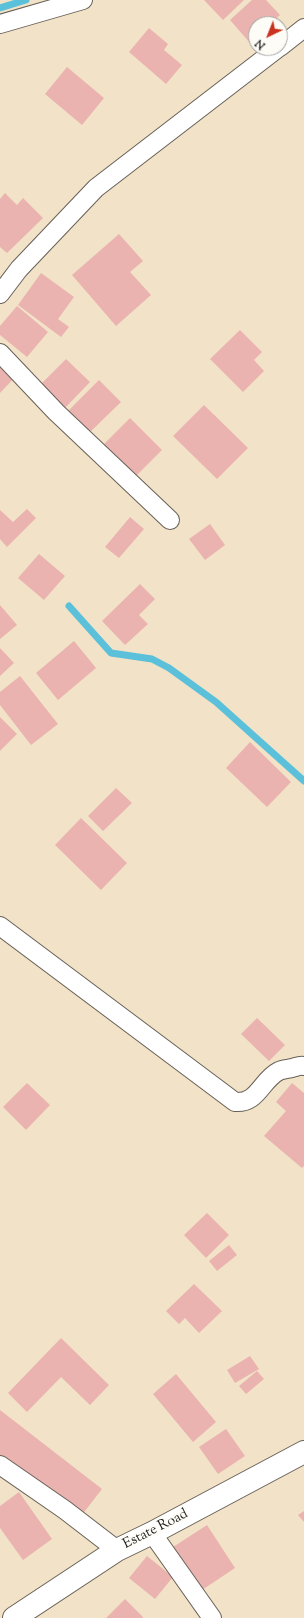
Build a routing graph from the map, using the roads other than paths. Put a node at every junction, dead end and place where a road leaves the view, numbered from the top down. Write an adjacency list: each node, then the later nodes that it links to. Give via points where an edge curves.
1 (83, 0): 2 (street)
2 (0, 24)
3 (304, 28): 4 (street)
4 (288, 40)
5 (267, 56): 6 (street, via 96,188 19,269)
6 (0, 294)
7 (0, 353): 8 (street, via 56,412)
8 (170, 520)
9 (0, 926): 10 (street, via 235,1102 243,1103 252,1099 279,1071)
10 (304, 1066)
11 (304, 1452): 13 (street, Estate Road)
12 (0, 1465): 14 (street)
13 (152, 1533): 14 (street, Estate Road); 16 (street)
14 (117, 1550): 15 (street, Estate Road)
15 (14, 1618)
16 (212, 1618)

